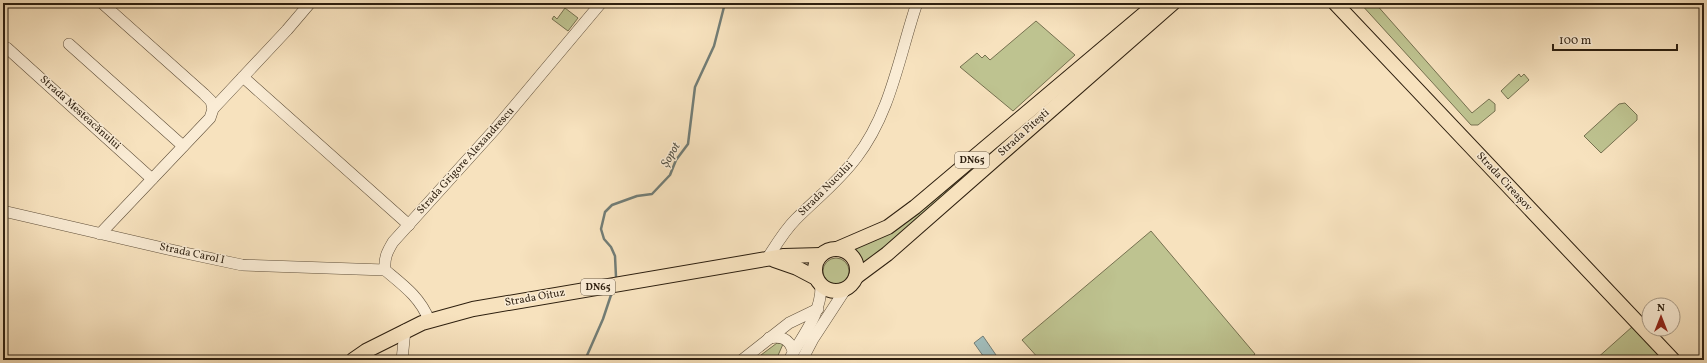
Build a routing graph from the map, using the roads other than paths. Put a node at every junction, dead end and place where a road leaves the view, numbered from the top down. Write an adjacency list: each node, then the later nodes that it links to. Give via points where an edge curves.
1 (102, 3): 12 (street, via 204,94 211,101)
2 (310, 3): 11 (street)
3 (601, 3): 16 (street, Strada Grigore Alexandrescu, via 496,128)
4 (918, 3): 20 (street, Strada Nucului, via 897,74 870,137 840,177 789,227)
5 (1157, 3): 10 (main road, Strada Pitești / DN65)
6 (1173, 3): 10 (main road, Strada Pitești / DN65)
7 (1335, 3): 34 (main road, Strada Cireașov)
8 (69, 44): 13 (street)
9 (7, 48): 14 (street, Strada Mesteacănului)
10 (1100, 59): 18 (main road, Strada Pitești / DN65, via 899,219 874,234); 22 (main road, Strada Pitești / DN65, via 887,254)
11 (243, 77): 12 (street); 16 (street)
12 (213, 109): 13 (street, via 210,118)
13 (183, 146): 14 (street)
14 (152, 179): 17 (street)
15 (3, 211): 17 (street, Strada Carol I)
16 (409, 225): 21 (street, Strada Grigore Alexandrescu, via 388,250 384,260)
17 (100, 234): 21 (street, Strada Carol I, via 242,264)
18 (837, 249): 19 (main road); 22 (main road, via 852,256 857,269)
19 (821, 255): 20 (main road, Strada Oituz / DN65); 23 (main road, via 815,264)
20 (767, 259): 23 (main road, Strada Oituz / DN65, via 792,266); 26 (main road, Strada Oituz / DN65, via 473,309)
21 (385, 270): 26 (street, via 420,302)
22 (856, 277): 24 (main road)
23 (818, 282): 24 (main road, via 831,291); 25 (street)
24 (845, 290): 33 (street)
25 (818, 309): 28 (street); 29 (street)
26 (428, 320): 27 (main road, Strada Oituz / DN65)
27 (406, 330): 30 (main road, DN65); 31 (street)
28 (768, 338): 29 (street, via 783,338 791,343); 32 (street)
29 (791, 356)
30 (353, 360)
31 (402, 360)
32 (742, 360)
33 (802, 360)
34 (1673, 360)

